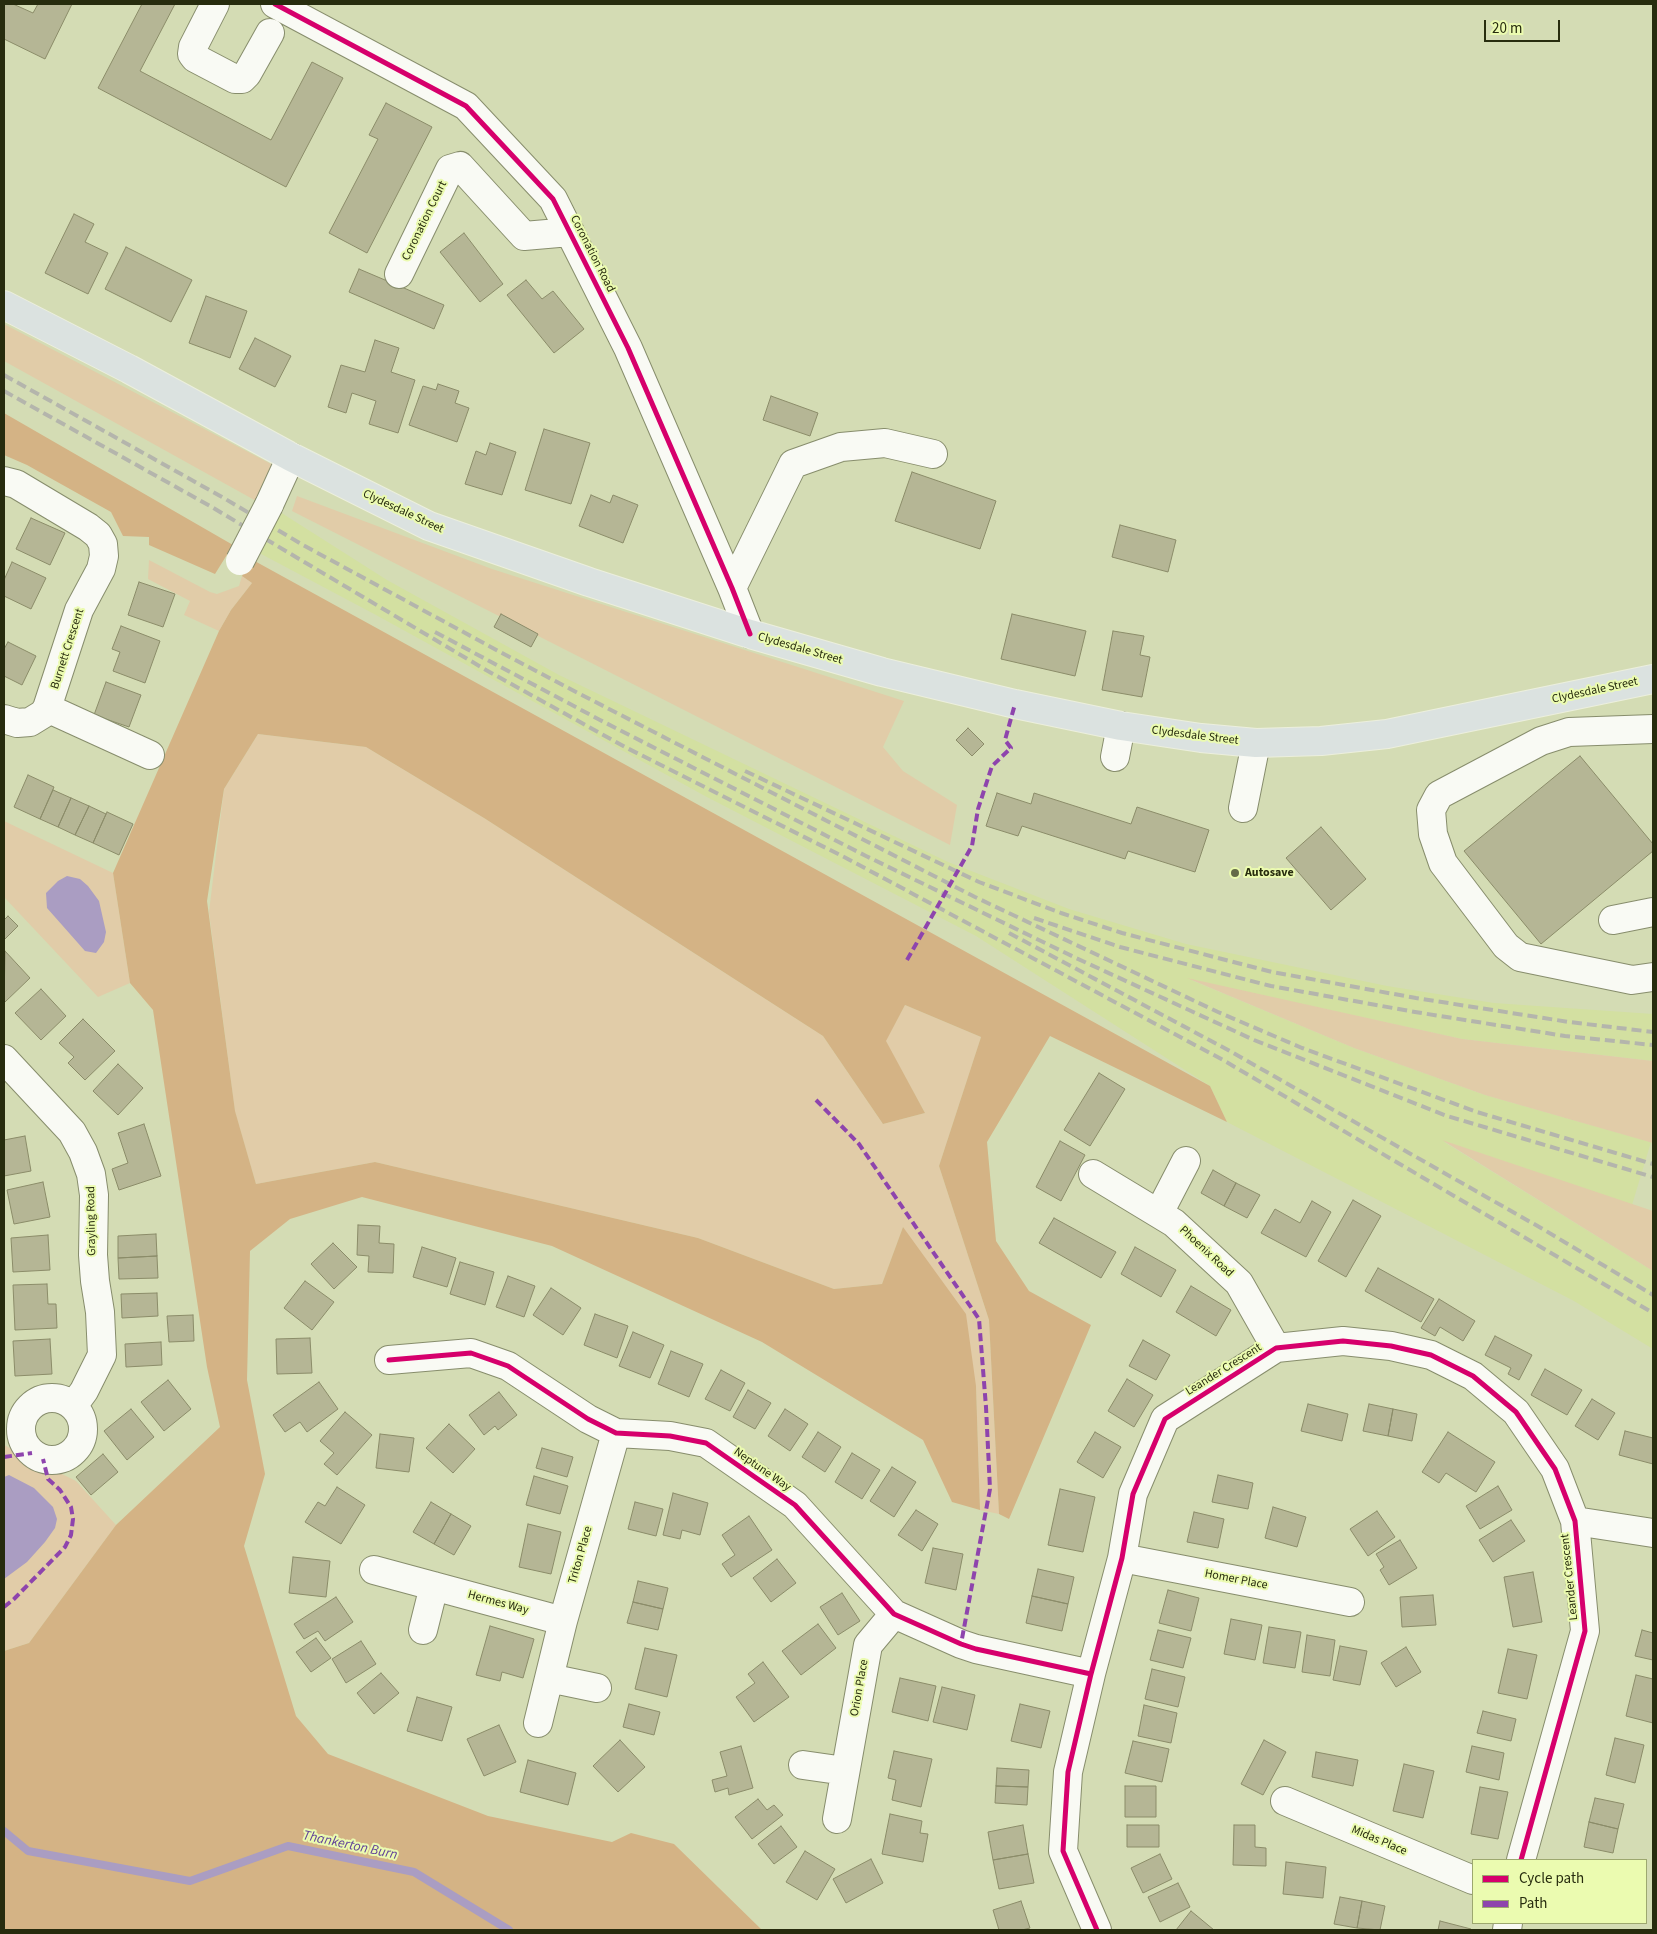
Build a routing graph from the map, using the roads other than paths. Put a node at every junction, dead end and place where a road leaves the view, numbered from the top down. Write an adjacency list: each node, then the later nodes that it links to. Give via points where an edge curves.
1 (215, 4): 3 (street, via 193,47 195,58 235,79 242,79)
2 (274, 4): 4 (street, Coronation Road, via 466,106 553,199)
3 (270, 33)
4 (570, 232): 5 (street, Coronation Court, via 524,236 460,166 450,169); 11 (street, Coronation Road, via 628,348)
5 (399, 274)
6 (4, 305): 8 (main road, Clydesdale Street)
7 (933, 454): 11 (street, via 885,443 841,447 793,464)
8 (291, 457): 10 (street, bridge); 12 (main road, Clydesdale Street, via 429,526)
9 (4, 482): 14 (street, Burnett Crescent, via 16,484 88,527 103,544 101,568 79,610)
10 (240, 561)
11 (732, 588): 12 (street, Coronation Road)
12 (750, 634): 16 (main road, Clydesdale Street, via 882,672)
13 (1653, 679): 18 (main road, Clydesdale Street, via 1387,734)
14 (47, 708): 15 (street, via 44,714 30,722); 19 (street)
15 (4, 720)
16 (1121, 726): 18 (main road, Clydesdale Street); 20 (street)
17 (1653, 730): 24 (street, via 1569,732 1541,741 1439,795 1431,810 1433,834 1443,863 1506,946 1520,957 1632,980)
18 (1256, 743): 21 (street)
19 (150, 755)
20 (1115, 757)
21 (1243, 808)
22 (1653, 912): 23 (street)
23 (1613, 920)
24 (1653, 977)
25 (4, 1059): 31 (street, Grayling Road, via 72,1132 90,1174 94,1195 93,1255 102,1355)
26 (1186, 1161): 28 (street)
27 (1093, 1174): 28 (street, Phoenix Road)
28 (1159, 1213): 29 (street, Phoenix Road, via 1239,1283)
29 (1276, 1348): 33 (street, Leander Crescent, via 1343,1341 1391,1346 1431,1355 1473,1376 1516,1412 1556,1469); 35 (street, Leander Crescent, via 1165,1419 1133,1494)
30 (389, 1360): 32 (street, Neptune Way, via 471,1353 508,1366 588,1419)
31 (73, 1406)
32 (616, 1433): 39 (street, Neptune Way, via 670,1436 706,1443 795,1505); 40 (street, Triton Place)
33 (1575, 1521): 34 (street); 50 (street, Leander Crescent, via 1586,1631)
34 (1653, 1533)
35 (1122, 1558): 38 (street, Homer Place); 42 (street, Leander Crescent)
36 (374, 1570): 37 (street, Hermes Way)
37 (434, 1586): 40 (street, Hermes Way); 41 (street)
38 (1350, 1602)
39 (894, 1614): 42 (street, Neptune Way, via 976,1649); 47 (street, Orion Place, via 868,1645)
40 (563, 1621): 43 (street, Triton Place)
41 (423, 1630)
42 (1091, 1674): 52 (street, Leander Crescent, via 1068,1772 1064,1851)
43 (549, 1678): 44 (street); 45 (street, Triton Place)
44 (597, 1688)
45 (538, 1723)
46 (803, 1765): 47 (street)
47 (845, 1771): 49 (street, Orion Place)
48 (1284, 1801): 51 (street, Midas Place)
49 (837, 1818)
50 (1521, 1859)
51 (1472, 1880)
52 (1097, 1930)

